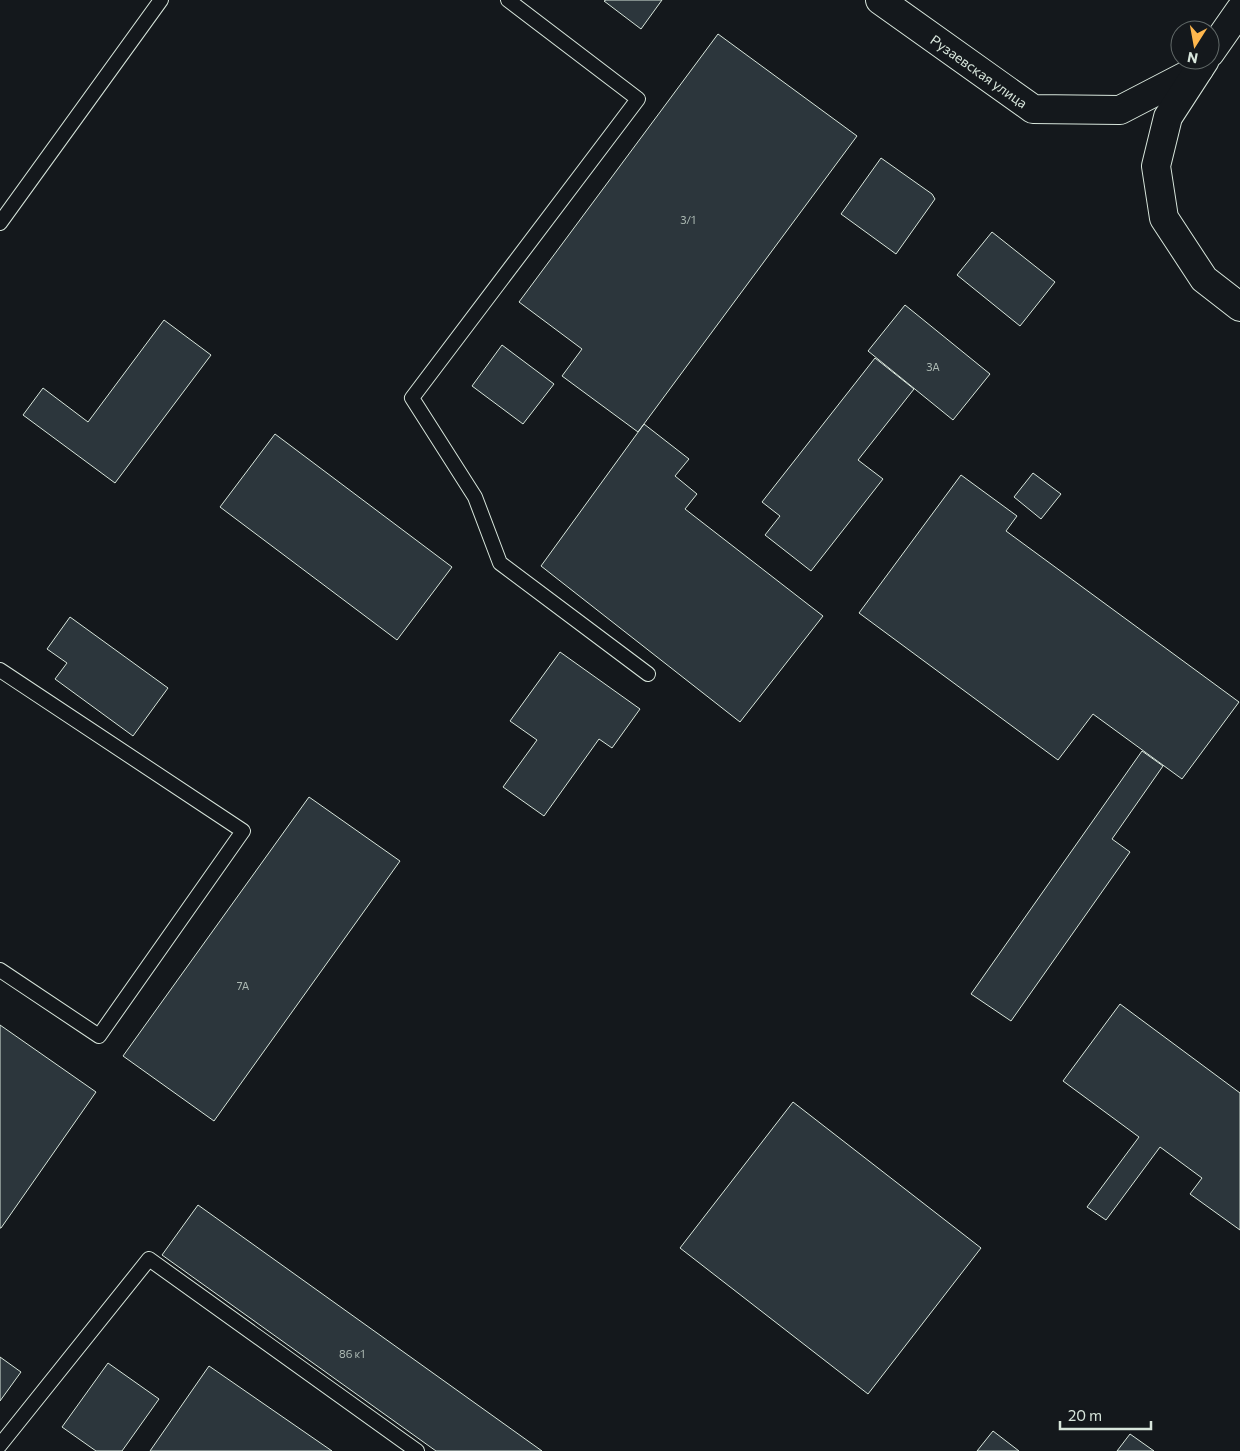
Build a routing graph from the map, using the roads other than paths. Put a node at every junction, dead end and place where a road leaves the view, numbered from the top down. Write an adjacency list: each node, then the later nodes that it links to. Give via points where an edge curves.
1 (161, 0): 8 (lane)
2 (508, 0): 11 (lane, via 638,99 412,398 475,497 500,563)
3 (880, 0): 6 (street, Рузаевская улица, via 1032,109 1120,110)
4 (1240, 10): 5 (street)
5 (1220, 39)
6 (1189, 70)
7 (1199, 70): 9 (street, via 1168,117 1156,166 1164,218 1204,279)
8 (0, 223)
9 (1240, 307)
10 (0, 670): 12 (lane, via 243,831 99,1036)
11 (648, 674)
12 (0, 970)
13 (0, 1445): 14 (lane, via 149,1259)
14 (417, 1451)

